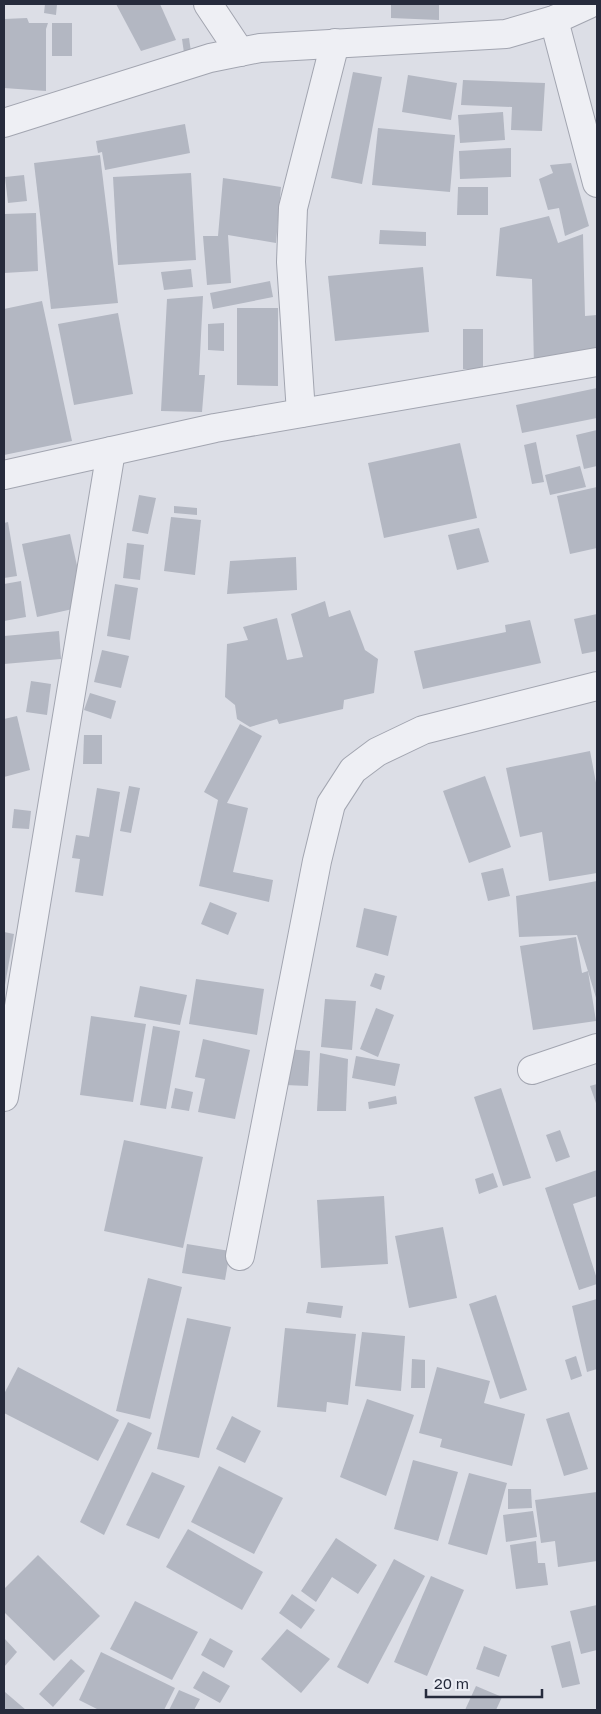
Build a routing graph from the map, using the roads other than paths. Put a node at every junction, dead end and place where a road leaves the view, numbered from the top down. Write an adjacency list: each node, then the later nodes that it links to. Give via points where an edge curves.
1 (208, 4): 5 (street)
2 (589, 4): 3 (street)
3 (554, 20): 4 (street, via 506,34); 7 (street)
4 (335, 43): 5 (street); 9 (street, via 293,208 291,262)
5 (240, 52): 6 (street, via 210,58)
6 (4, 123)
7 (597, 183)
8 (597, 362): 9 (street)
9 (301, 413): 10 (street)
10 (111, 451): 11 (street); 15 (street)
11 (4, 475)
12 (597, 686): 16 (street, via 423,730 377,752 353,770 331,804)
13 (597, 1048): 14 (street)
14 (532, 1070)
15 (4, 1097)
16 (240, 1256)

